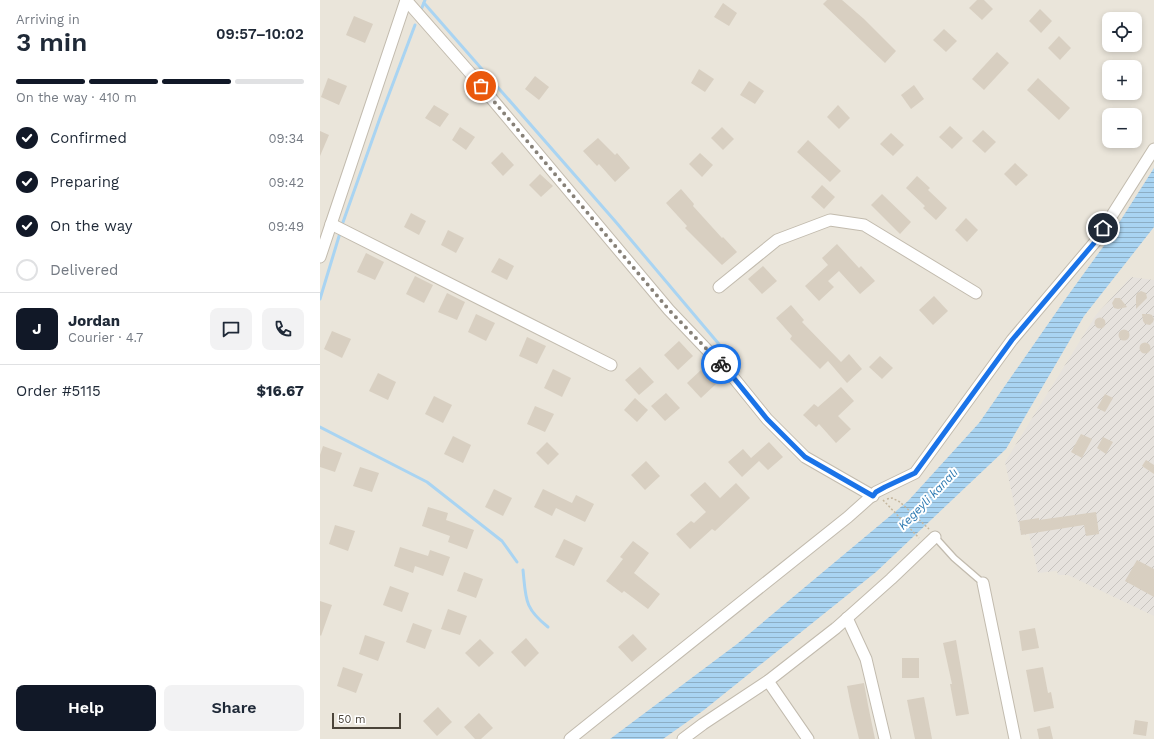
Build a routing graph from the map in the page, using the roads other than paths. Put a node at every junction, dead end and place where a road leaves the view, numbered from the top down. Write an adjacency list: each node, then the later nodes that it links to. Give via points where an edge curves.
1 (406, 0): 3 (street); 8 (street, via 669,310 733,377 767,419 805,457)
2 (1154, 149): 8 (street, via 1095,242 1012,340 915,473)
3 (331, 224): 4 (street); 7 (street)
4 (320, 257)
5 (719, 287): 6 (street, via 777,240 830,220 864,225)
6 (976, 293)
7 (611, 365)
8 (877, 496): 13 (street)
9 (933, 534): 10 (lane, via 954,558); 11 (street, via 891,579)
10 (983, 583): 17 (street)
11 (847, 618): 12 (street); 16 (street, via 866,659)
12 (768, 680): 14 (street); 15 (street)
13 (570, 739)
14 (683, 739)
15 (808, 739)
16 (885, 739)
17 (1015, 739)

